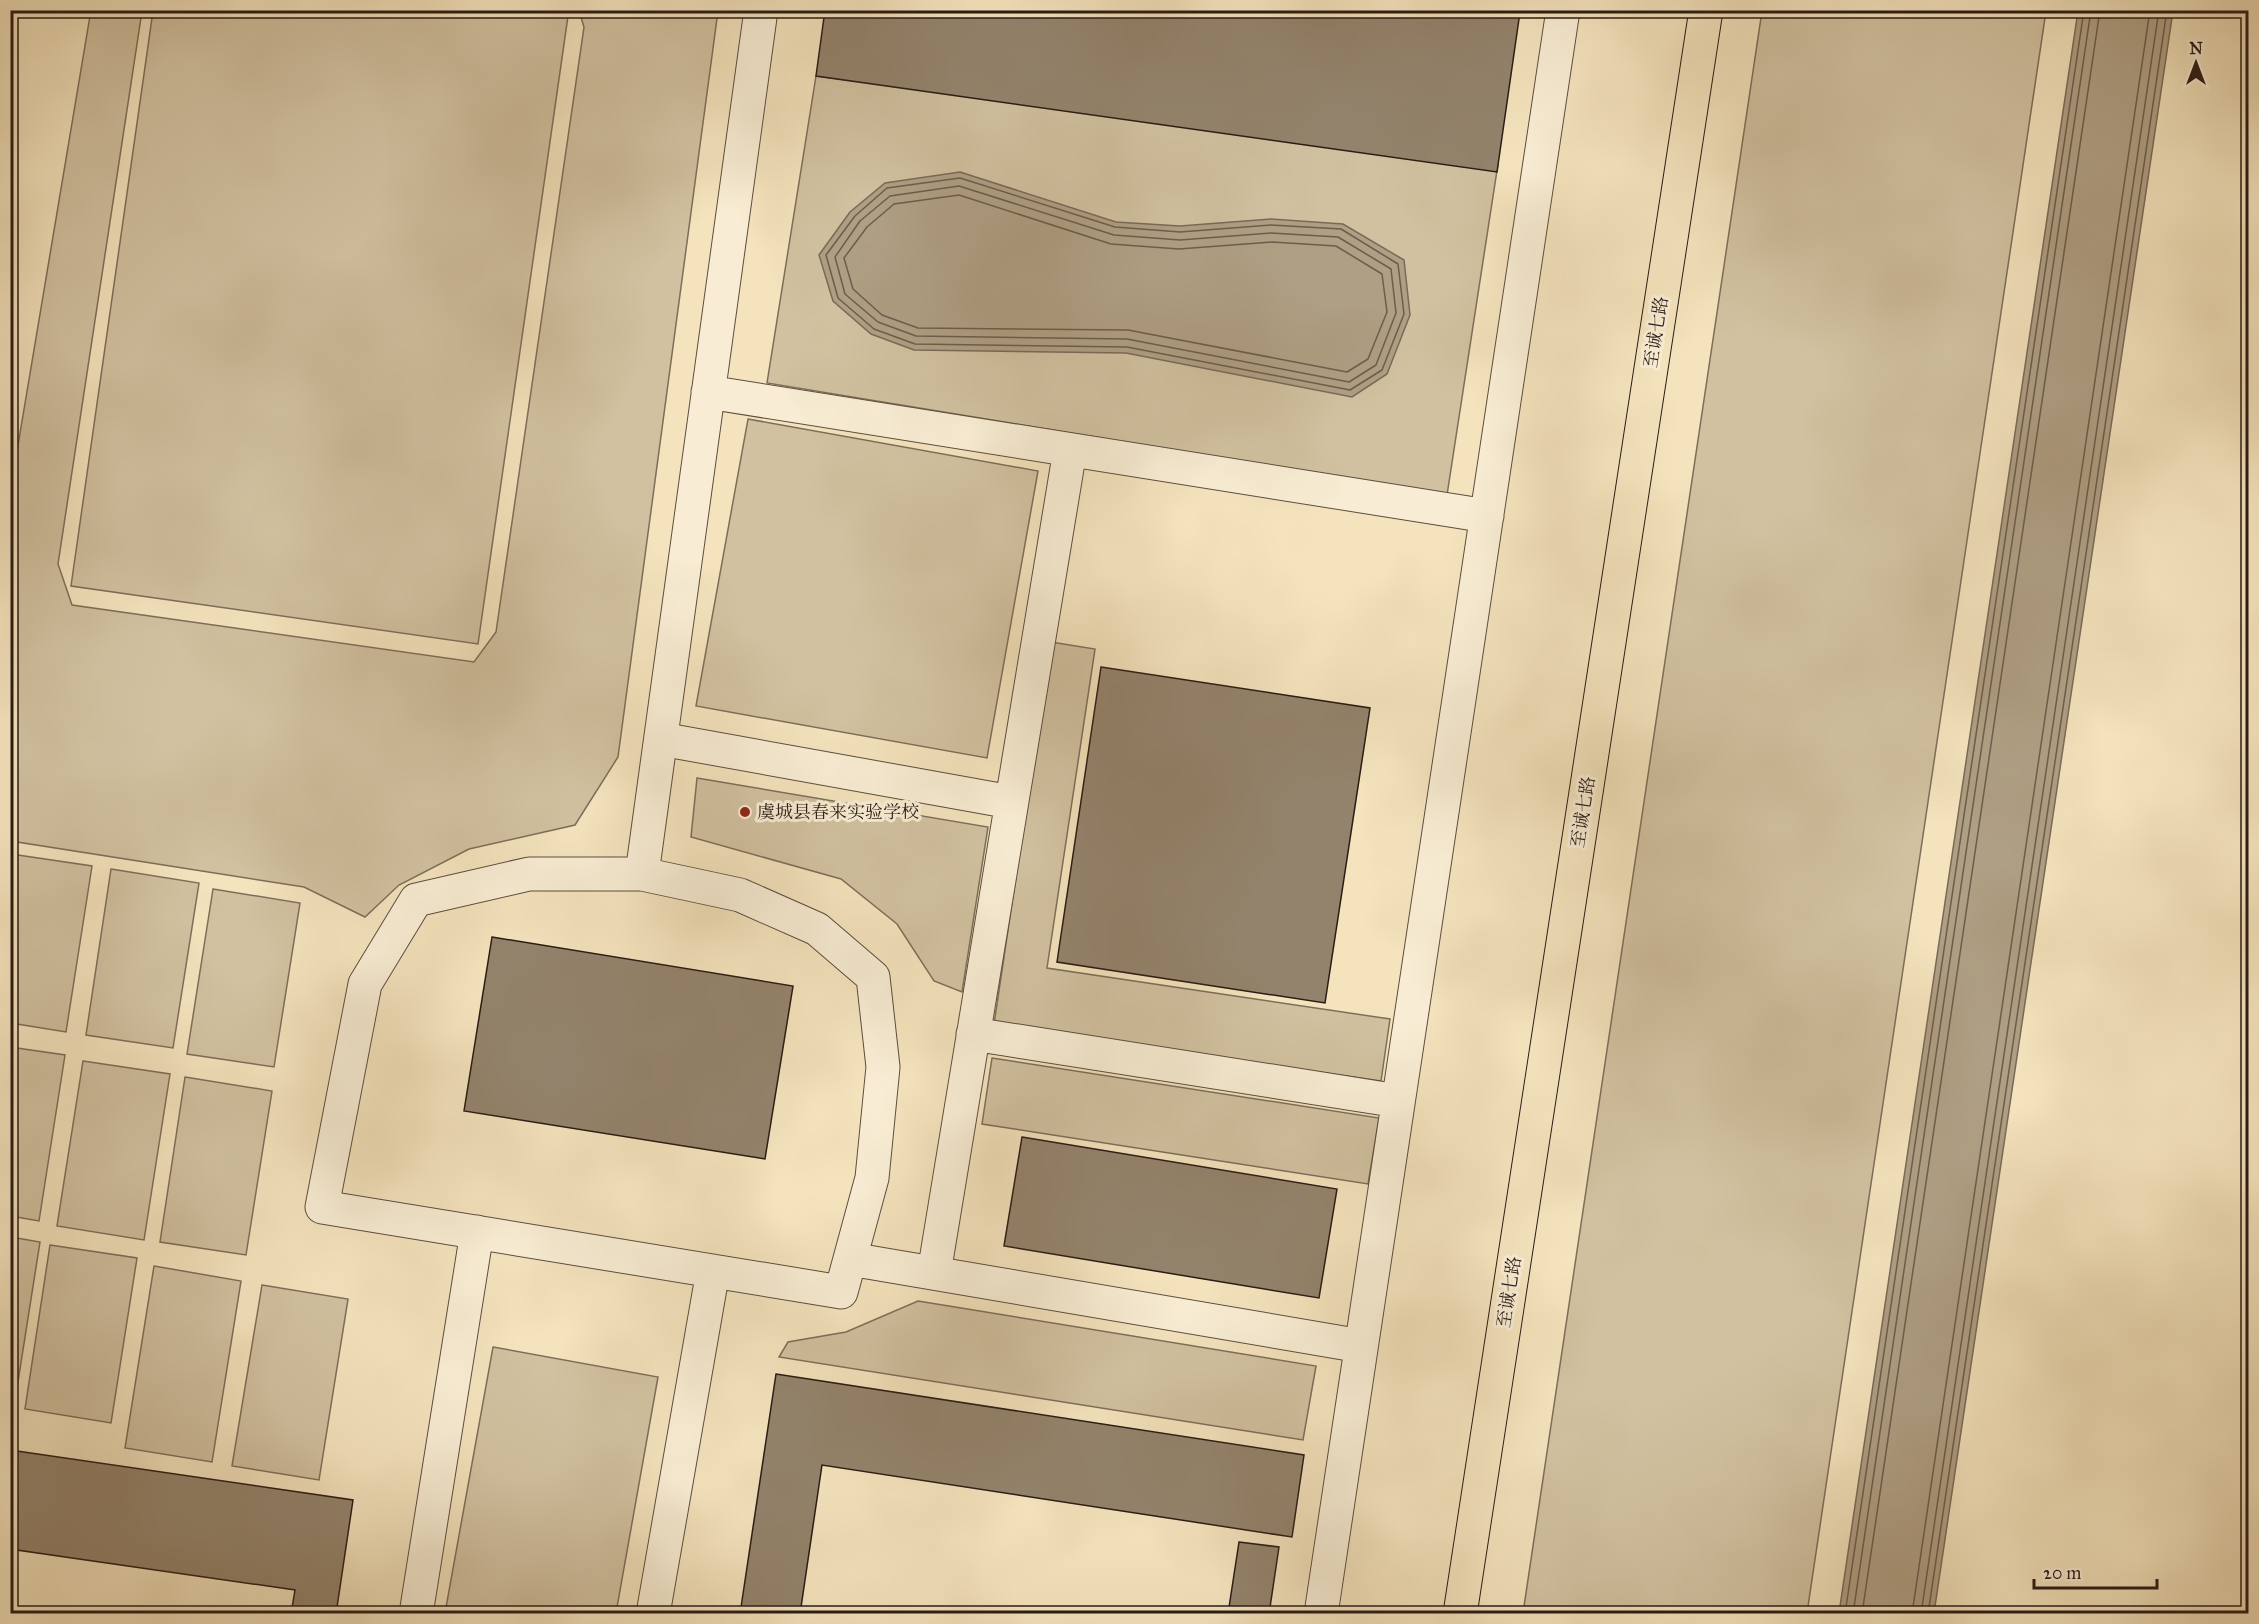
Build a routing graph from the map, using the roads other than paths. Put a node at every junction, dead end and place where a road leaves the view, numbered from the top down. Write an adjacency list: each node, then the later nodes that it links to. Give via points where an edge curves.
1 (761, 10): 4 (lane)
2 (1563, 10): 6 (lane)
3 (1706, 10): 20 (main road, 至诚七路)
4 (708, 392): 5 (lane); 7 (lane)
5 (1070, 450): 6 (lane); 8 (lane)
6 (1487, 516): 11 (lane)
7 (661, 739): 8 (lane); 9 (lane)
8 (1011, 802): 10 (lane)
9 (642, 874): 12 (lane, via 529,874 416,900 365,984 322,1207); 13 (lane, via 740,895 817,929 873,977 883,1067 872,1178)
10 (973, 1034): 11 (lane); 15 (lane)
11 (1398, 1101): 16 (lane)
12 (477, 1232): 14 (lane); 17 (lane)
13 (850, 1259): 14 (lane, via 841,1292); 15 (lane)
14 (713, 1271): 18 (lane)
15 (934, 1273): 16 (lane)
16 (1361, 1346): 19 (lane)
17 (416, 1614)
18 (652, 1614)
19 (1321, 1614)
20 (1460, 1614)

